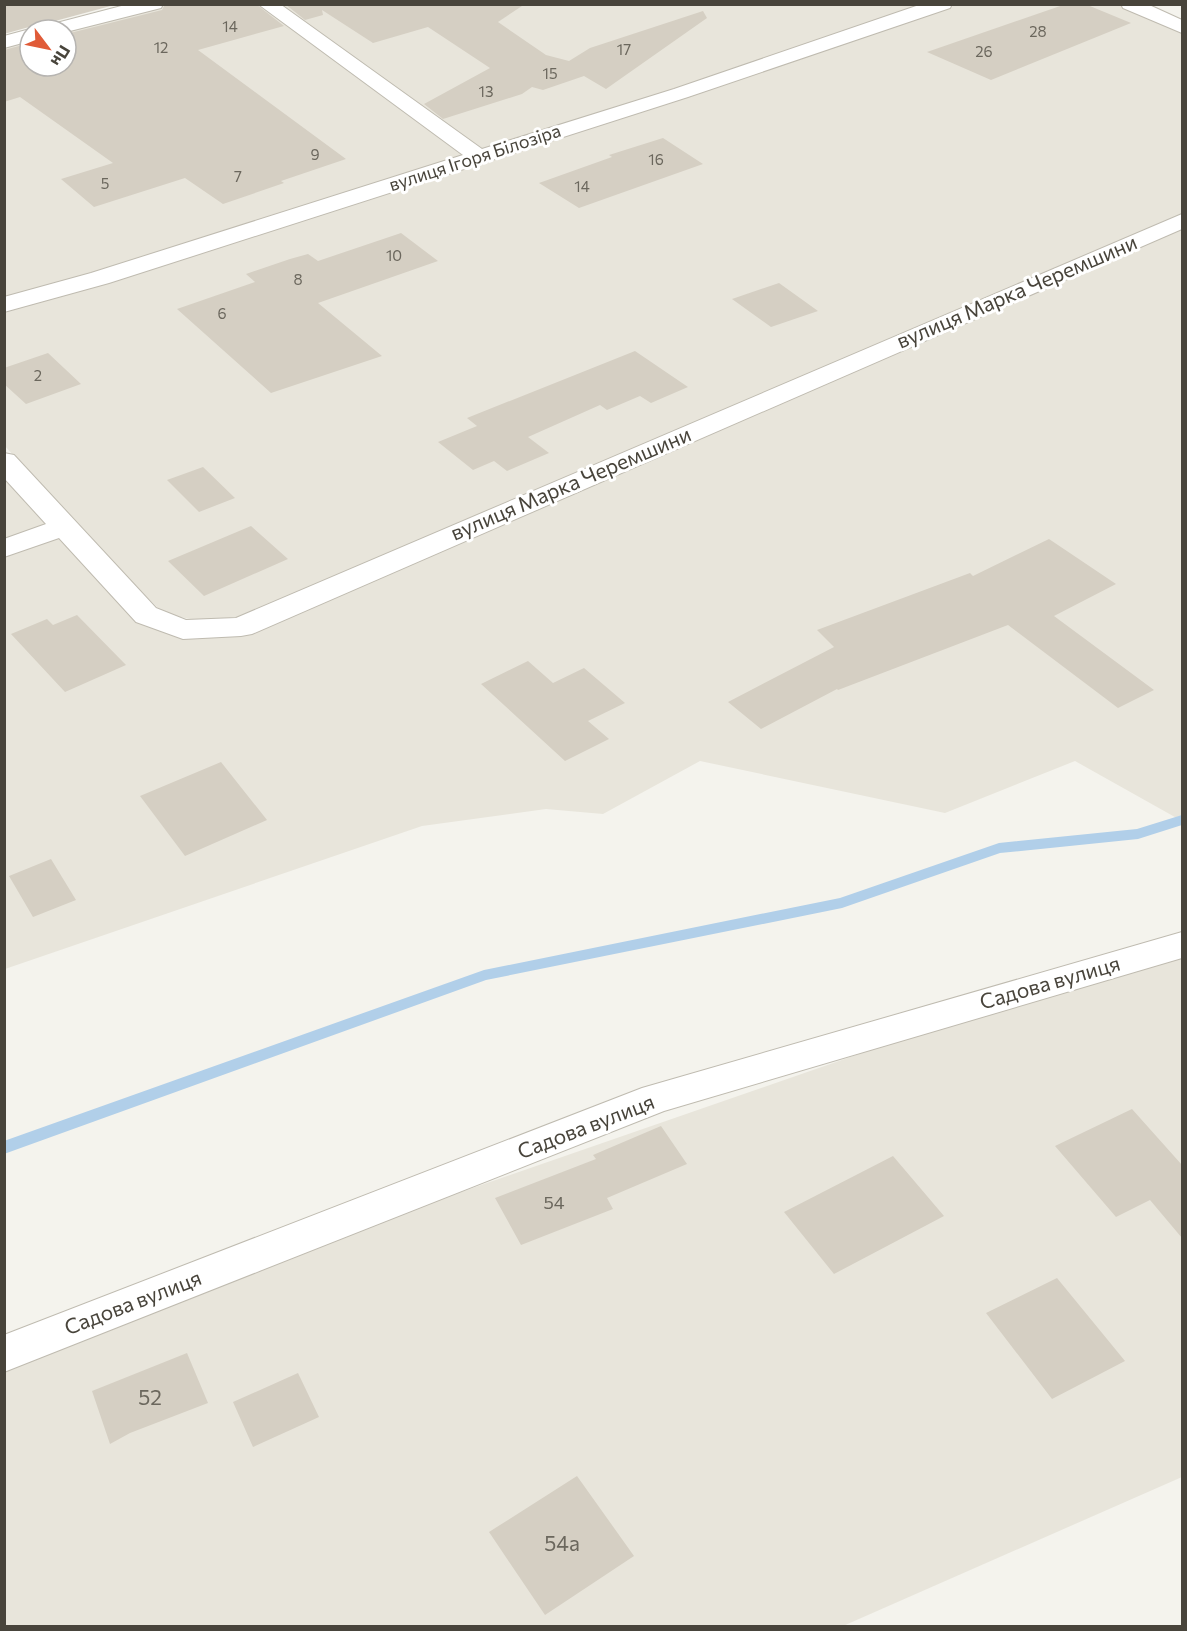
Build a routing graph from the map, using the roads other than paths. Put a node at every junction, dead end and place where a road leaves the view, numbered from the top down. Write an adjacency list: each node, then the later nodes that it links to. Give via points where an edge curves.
1 (154, 4): 5 (street)
2 (267, 4): 7 (street)
3 (943, 4): 7 (street, вулиця Ігоря Білозіра)
4 (1130, 4): 6 (street)
5 (78, 23)
6 (1182, 27)
7 (479, 157): 9 (street, вулиця Ігоря Білозіра)
8 (1182, 221): 11 (street, вулиця Марка Черемшини, via 241,627 183,630 146,615)
9 (4, 305)
10 (4, 461): 11 (street, вулиця Марка Черемшини)
11 (63, 527): 12 (street)
12 (4, 549)
13 (1182, 945): 14 (street, Садова вулиця, via 655,1099)
14 (4, 1354)

